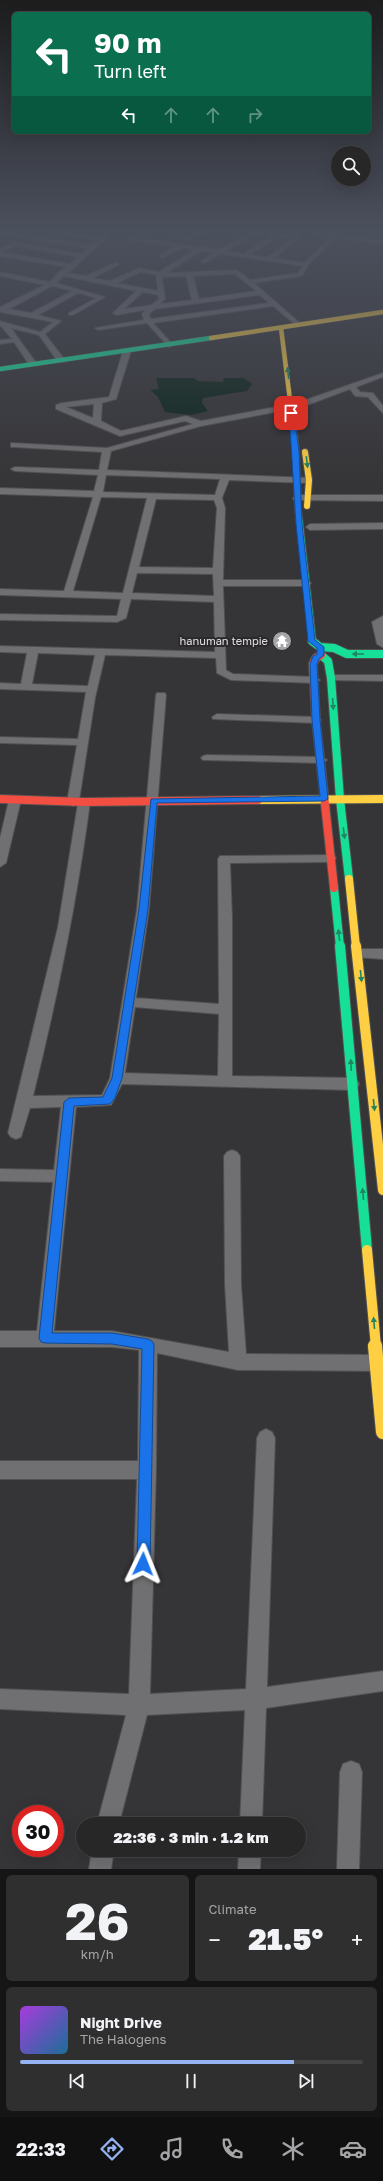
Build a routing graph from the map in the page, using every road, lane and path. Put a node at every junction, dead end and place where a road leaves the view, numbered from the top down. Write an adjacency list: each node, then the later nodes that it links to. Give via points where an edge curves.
1 (27, 315): 8 (street)
2 (113, 315): 12 (street)
3 (146, 315): 9 (street)
4 (196, 315): 9 (street)
5 (285, 315): 11 (street)
6 (353, 315): 11 (main road)
7 (364, 315): 11 (main road)
8 (31, 316): 14 (street, via 58,321)
9 (149, 322): 12 (street); 18 (street)
10 (3, 325): 14 (street); 16 (street)
11 (296, 327): 13 (main road); 18 (main road)
12 (98, 328): 15 (street)
13 (281, 328): 18 (main road); 30 (main road, one-way to 13)
14 (41, 334): 20 (street)
15 (91, 334)
16 (17, 340): 17 (street); 21 (street)
17 (0, 342)
18 (168, 343): 19 (main road); 20 (main road)
19 (127, 351): 20 (main road); 29 (street, via 112,399)
20 (60, 359): 21 (main road)
21 (33, 363): 22 (main road); 23 (main road)
22 (0, 366)
23 (0, 369)
24 (383, 375): 25 (street)
25 (351, 385): 28 (street, via 358,394); 30 (street)
26 (298, 391): 30 (main road)
27 (383, 393): 28 (street)
28 (369, 395): 31 (street)
29 (98, 401): 32 (street); 32 (street, via 59,407)
30 (295, 405): 33 (street); 39 (main road); 40 (main road, one-way to 40)
31 (383, 411)
32 (97, 422): 33 (street, via 120,434 186,418)
33 (200, 424): 35 (street)
34 (14, 445): 35 (street)
35 (107, 450): 37 (street)
36 (15, 469): 37 (street)
37 (102, 472): 38 (street); 42 (street)
38 (225, 478): 39 (street); 44 (street)
39 (296, 480): 40 (street); 45 (main road)
40 (309, 480): 46 (main road)
41 (0, 491): 42 (street)
42 (98, 493): 43 (street); 56 (street)
43 (152, 496): 44 (street); 51 (street)
44 (218, 498): 52 (street, via 221,508)
45 (297, 498): 46 (street); 54 (main road)
46 (307, 498): 47 (street); 48 (main road)
47 (383, 498)
48 (310, 526): 49 (street); 50 (main road)
49 (383, 526)
50 (312, 542)
51 (133, 570): 52 (street); 57 (street)
52 (218, 571): 53 (street)
53 (218, 583): 54 (street); 58 (street)
54 (306, 583): 61 (main road, via 312,641)
55 (0, 592): 56 (street)
56 (68, 593): 57 (street)
57 (127, 596): 58 (street); 59 (street, via 121,618 117,619)
58 (219, 599): 66 (street)
59 (0, 617)
60 (383, 619): 62 (street, via 377,622)
61 (321, 646): 62 (main road); 67 (main road, via 328,660); 69 (main road, via 314,661)
62 (383, 647)
63 (0, 649): 64 (street)
64 (32, 650): 65 (street); 71 (street)
65 (101, 652): 66 (street); 72 (street)
66 (220, 655): 69 (street, via 222,672 231,677)
67 (331, 678): 68 (street); 82 (main road, one-way to 82)
68 (383, 678)
69 (315, 680): 75 (main road)
70 (0, 686): 71 (street)
71 (26, 687): 72 (street)
72 (93, 689): 77 (street)
73 (161, 695): 85 (street)
74 (217, 717): 75 (street)
75 (316, 720): 79 (main road)
76 (0, 740): 77 (street)
77 (83, 742): 86 (street)
78 (207, 758): 79 (street)
79 (322, 760): 81 (main road)
80 (0, 799): 84 (main road)
81 (324, 799): 82 (main road); 85 (main road); 87 (main road)
82 (340, 799): 83 (main road); 89 (main road, one-way to 89)
83 (383, 799)
84 (15, 800): 86 (main road); 88 (street)
85 (154, 801): 86 (main road); 91 (street, via 143,909)
86 (79, 802): 96 (street, via 78,856 49,1001)
87 (330, 858): 92 (street, via 224,860); 95 (main road, one-way to 87, via 348,1012)
88 (0, 863)
89 (359, 954): 90 (street); 102 (main road, one-way to 102)
90 (383, 954)
91 (128, 1002): 92 (street); 93 (street)
92 (226, 1010): 94 (street)
93 (117, 1078): 94 (street); 97 (street, via 106,1101)
94 (224, 1082): 95 (street)
95 (352, 1084): 107 (main road, one-way to 95)
96 (24, 1102): 97 (street); 98 (street)
97 (69, 1102): 101 (street)
98 (16, 1133)
99 (232, 1156): 106 (street, via 233,1285)
100 (0, 1175): 101 (street)
101 (62, 1176): 103 (street)
102 (383, 1190)
103 (45, 1338): 104 (street); 105 (street, via 112,1339)
104 (0, 1339)
105 (148, 1344): 106 (street, via 212,1359); 111 (street)
106 (238, 1362): 107 (street)
107 (380, 1363): 108 (main road)
108 (383, 1432)
109 (266, 1438): 114 (street)
110 (0, 1470): 111 (street)
111 (147, 1470): 115 (street)
112 (383, 1681): 114 (street)
113 (0, 1699): 115 (street)
114 (256, 1700): 115 (street); 118 (street)
115 (139, 1705): 117 (street)
116 (351, 1772): 123 (street)
117 (110, 1817)
118 (251, 1817)
119 (102, 1857): 121 (street)
120 (250, 1857): 122 (street)
121 (100, 1869)
122 (249, 1869)
123 (348, 1869)

